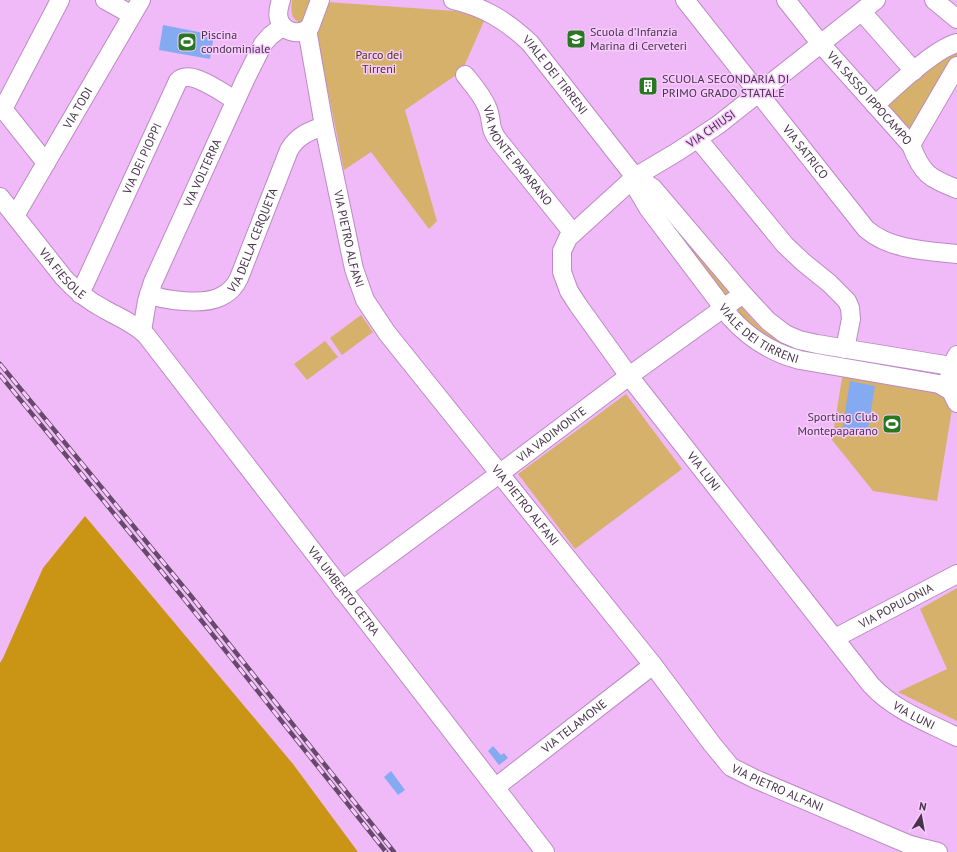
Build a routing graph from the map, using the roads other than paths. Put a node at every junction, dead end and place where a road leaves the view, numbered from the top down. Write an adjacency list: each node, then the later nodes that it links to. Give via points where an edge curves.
1 (60, 0): 23 (street)
2 (105, 0): 10 (street)
3 (281, 0): 13 (street, via 278,18)
4 (320, 0): 14 (street)
5 (453, 0): 28 (street, VIALE DEI TIRRENI, via 502,19 530,43)
6 (685, 0): 20 (street, VIA SATRICO)
7 (786, 0): 15 (street, VIA SASSO IPPOCAMPO)
8 (876, 0): 11 (street, VIA CHIUSI)
9 (934, 0): 12 (street)
10 (136, 7): 27 (street, VIA TODI)
11 (862, 12): 15 (street, VIA CHIUSI); 18 (street)
12 (957, 19)
13 (283, 26): 14 (street, via 297,33); 21 (street, VIA VOLTERRA, via 263,44)
14 (307, 30): 24 (street, VIA PIETRO ALFANI)
15 (820, 43): 20 (street, VIA CHIUSI); 22 (street, VIA SASSO IPPOCAMPO)
16 (957, 43): 18 (street)
17 (957, 66): 26 (street)
18 (914, 71): 22 (street)
19 (465, 75): 32 (street, VIA MONTE PAPARANO, via 485,102 491,130)
20 (759, 94): 25 (street, VIA CHIUSI); 33 (street, VIA SATRICO, via 871,234 898,246)
21 (235, 100): 34 (street, VIA DEI PIOPPI, via 196,78 184,77 178,81); 35 (street, VIA VOLTERRA)
22 (875, 105): 26 (street, VIA SASSO IPPOCAMPO)
23 (2, 107): 27 (street)
24 (324, 126): 35 (street, VIA DELLA CERQUETA, via 304,134 289,150 239,278 229,292 215,299 200,301 168,300); 43 (street, VIA PIETRO ALFANI, via 354,270 365,300 387,333)
25 (698, 139): 28 (street, VIA CHIUSI); 39 (street, via 791,251 847,301 851,319)
26 (910, 145): 29 (street, VIA SASSO IPPOCAMPO, via 925,172)
27 (46, 163): 31 (street, VIA TODI)
28 (635, 177): 32 (street, VIA LUNI); 36 (street, VIALE DEI TIRRENI, via 653,188); 37 (street, VIALE DEI TIRRENI, via 644,202)
29 (957, 189)
30 (0, 196): 31 (street, VIA FIESOLE)
31 (15, 216): 34 (street, VIA FIESOLE, via 64,278)
32 (573, 233): 41 (street, VIA LUNI, via 562,251 562,272 566,284)
33 (957, 254)
34 (80, 294): 38 (street, VIA FIESOLE)
35 (149, 294): 38 (street, VIA VOLTERRA)
36 (743, 294): 37 (street, VIA VADIMONTE); 39 (street, VIALE DEI TIRRENI, via 768,321 785,334)
37 (724, 309): 41 (street, VIA VADIMONTE); 42 (street, VIALE DEI TIRRENI, via 750,337 787,357 940,384)
38 (142, 331): 45 (street, VIA UMBERTO CETRA)
39 (845, 349): 40 (street, VIALE DEI TIRRENI)
40 (954, 360): 42 (street, via 948,378)
41 (629, 376): 43 (street, VIA VADIMONTE); 46 (street, VIA LUNI)
42 (955, 400)
43 (499, 474): 45 (street, VIA VADIMONTE); 47 (street, VIA PIETRO ALFANI)
44 (957, 574): 46 (street, VIA POPULONIA)
45 (342, 590): 49 (street, VIA UMBERTO CETRA)
46 (835, 638): 48 (street, VIA LUNI, via 881,695 907,712)
47 (653, 666): 49 (street, VIA TELAMONE); 50 (street, VIA PIETRO ALFANI, via 731,767)
48 (957, 737)
49 (496, 787): 51 (street, VIA UMBERTO CETRA)
50 (913, 849): 52 (street, VIA PIETRO ALFANI)
51 (545, 852)
52 (938, 852)

